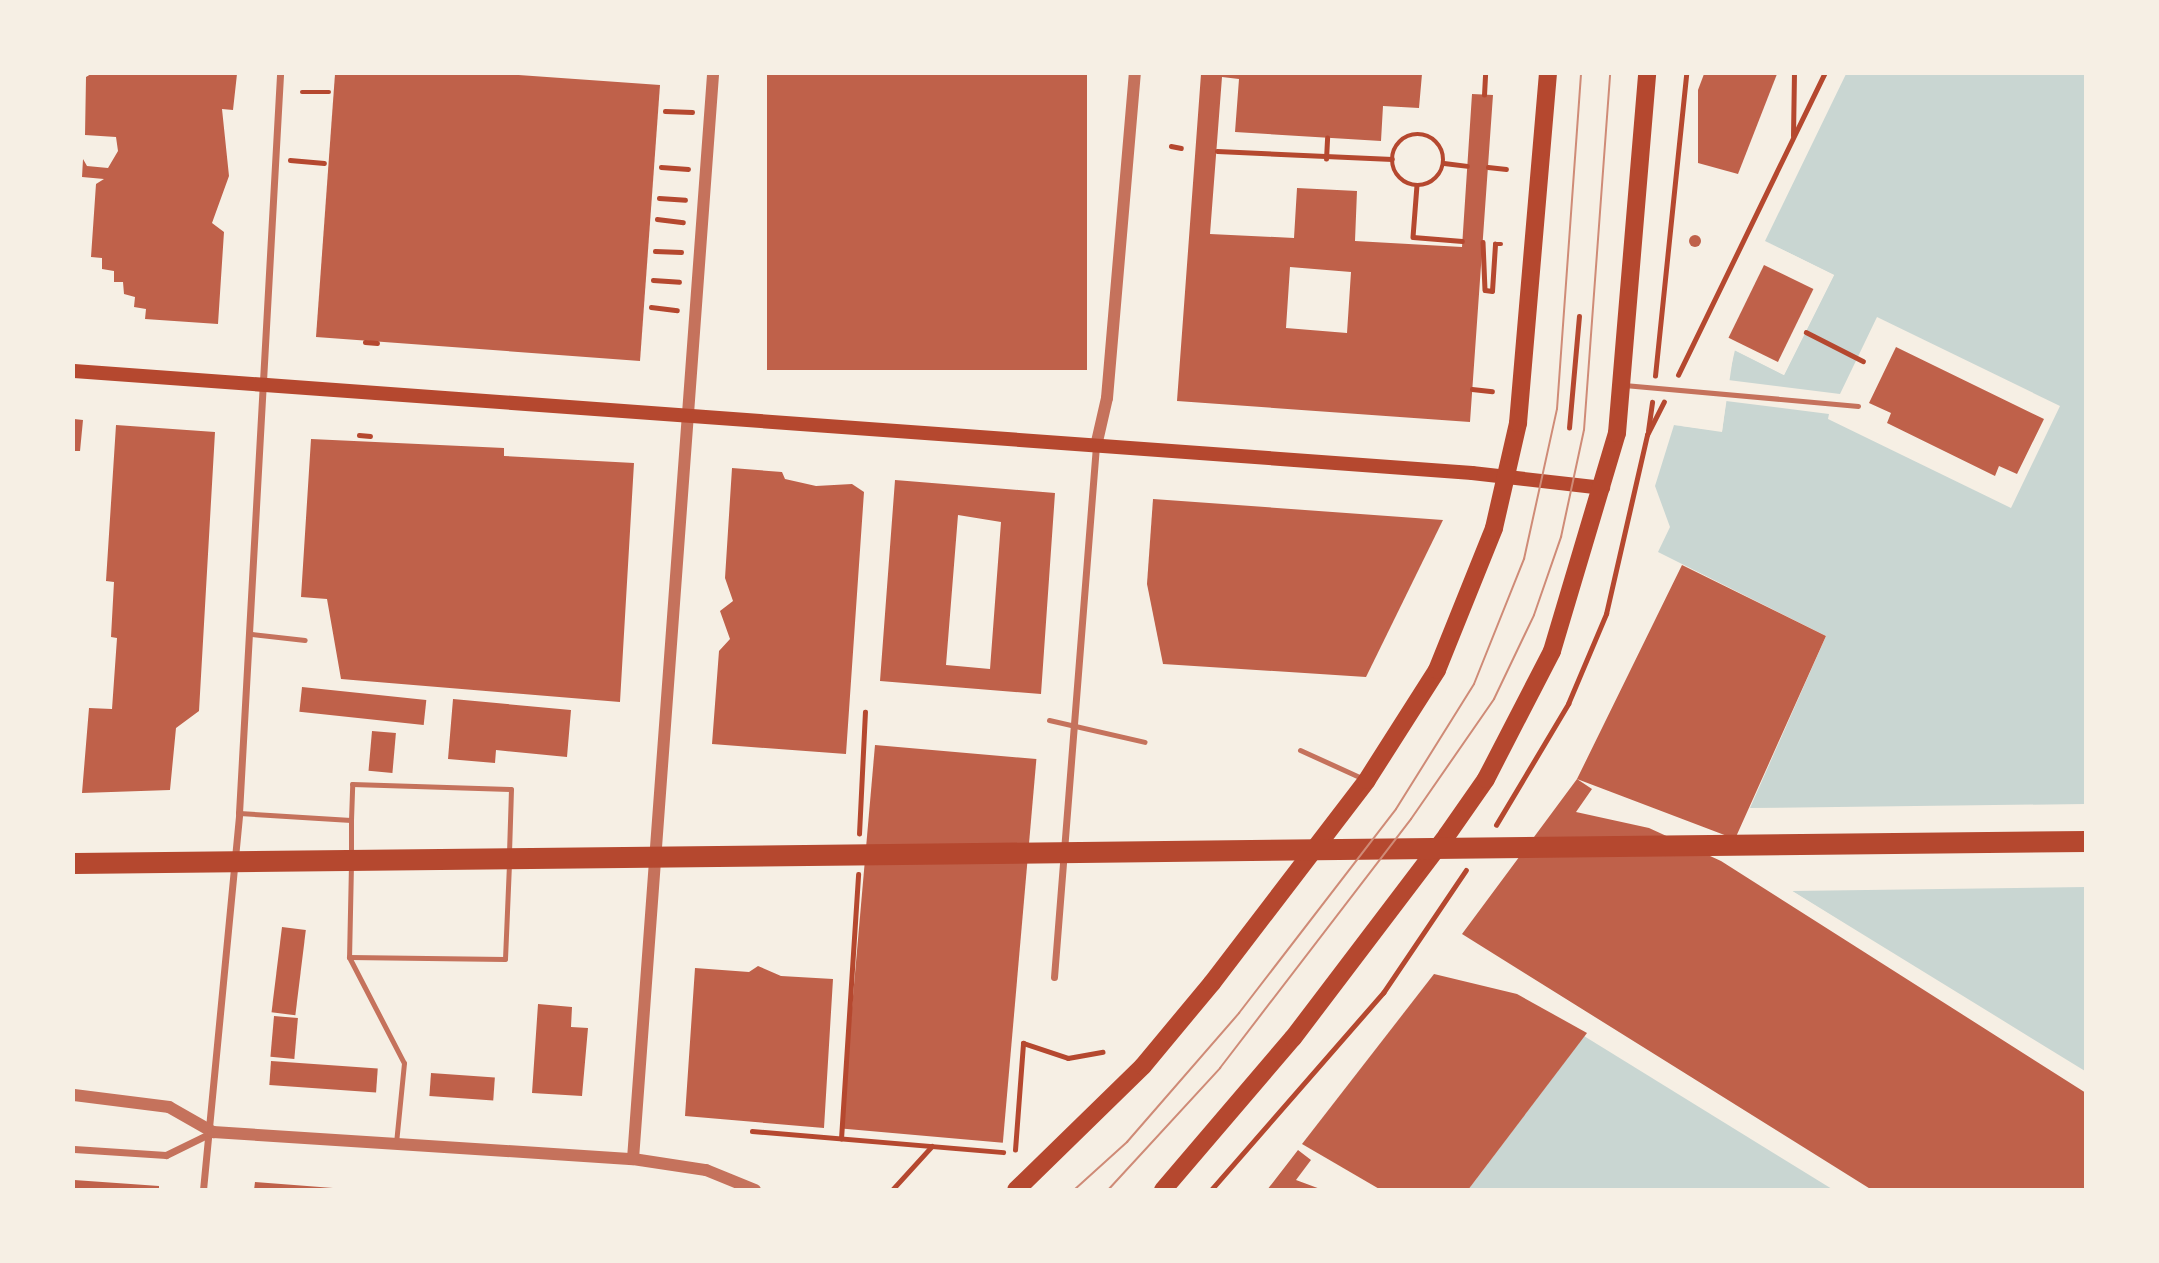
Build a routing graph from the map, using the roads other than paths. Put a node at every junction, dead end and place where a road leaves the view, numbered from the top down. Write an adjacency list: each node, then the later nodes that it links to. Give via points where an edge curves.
1 (280, 74): 13 (street)
2 (713, 74): 9 (street)
3 (1135, 74): 10 (street, via 1107,398)
4 (1548, 74): 11 (main road, via 1527,369)
5 (1647, 74): 7 (main road)
6 (74, 371): 9 (main road)
7 (1621, 385): 8 (lane); 12 (main road)
8 (1857, 406)
9 (687, 416): 10 (main road); 32 (street)
10 (1096, 446): 11 (main road); 16 (street)
11 (1506, 476): 12 (main road); 19 (main road, via 1463,613 1437,670)
12 (1603, 488): 36 (main road, via 1552,651 1486,779 1293,1038)
13 (252, 634): 14 (lane); 20 (street)
14 (305, 640)
15 (1049, 720): 16 (lane)
16 (1074, 723): 17 (lane); 27 (street)
17 (1144, 742)
18 (1300, 750): 19 (lane)
19 (1367, 780): 35 (main road, via 1169,1037)
20 (239, 813): 21 (lane); 29 (street)
21 (351, 820): 26 (lane); 26 (lane, via 352,784 511,789 505,959)
22 (2085, 841): 24 (highway)
23 (2085, 855): 25 (highway)
24 (74, 863)
25 (74, 876)
26 (349, 957): 30 (lane, via 404,1063)
27 (1054, 977)
28 (74, 1095): 29 (street, via 169,1107)
29 (213, 1132): 30 (street); 31 (street, via 166,1155); 33 (street)
30 (396, 1144): 32 (street)
31 (74, 1149)
32 (633, 1159): 34 (street, via 706,1170)
33 (204, 1189)
34 (755, 1189)
35 (1016, 1189)
36 (1163, 1189)

